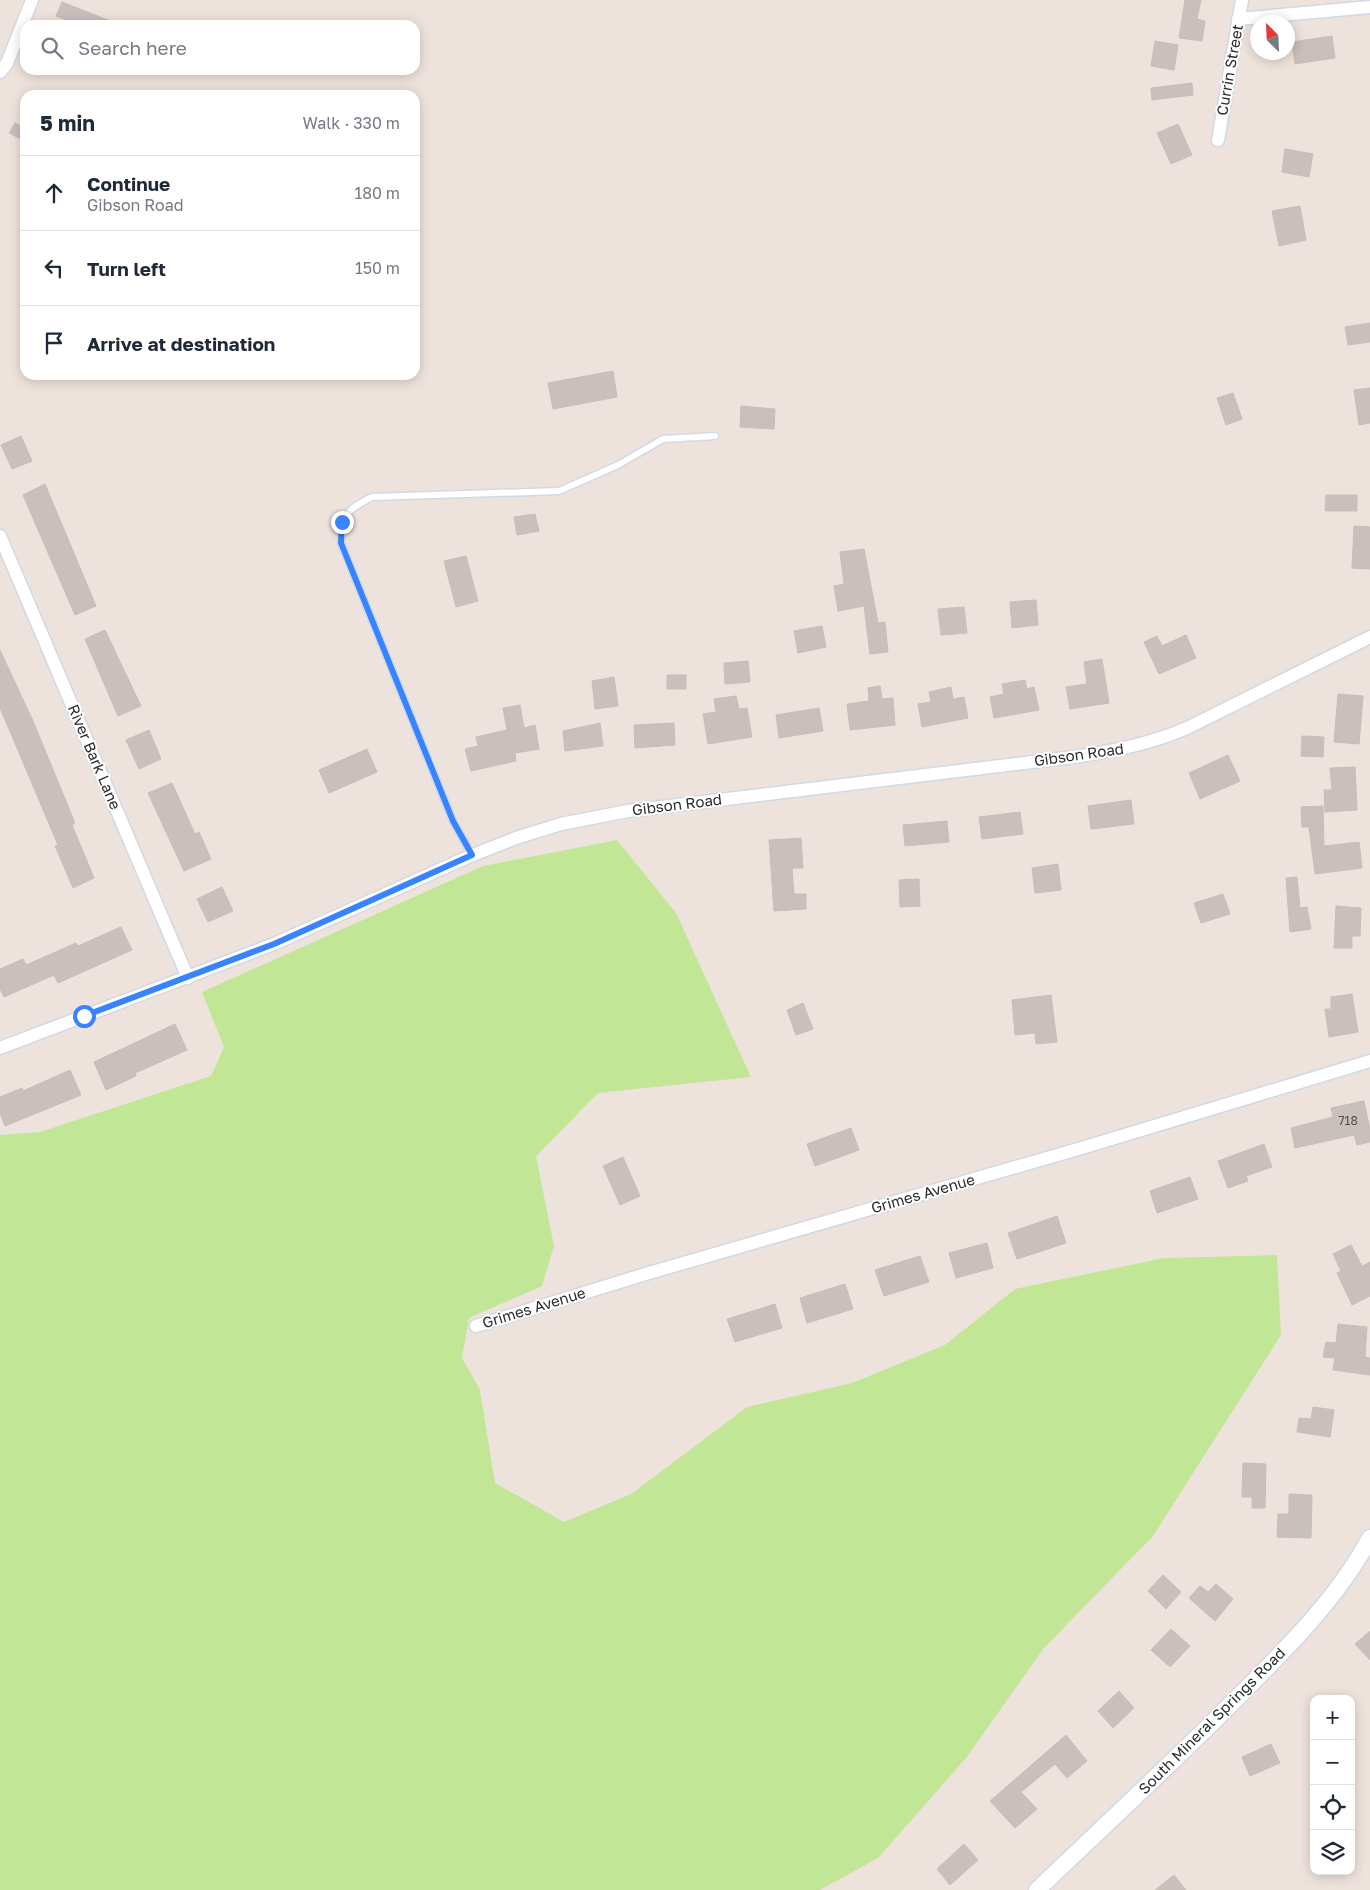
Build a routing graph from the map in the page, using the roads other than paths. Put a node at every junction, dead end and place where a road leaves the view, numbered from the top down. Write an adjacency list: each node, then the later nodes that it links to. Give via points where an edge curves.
1 (32, 0): 5 (street)
2 (1242, 0): 4 (street, Currin Street)
3 (1370, 7): 4 (street)
4 (1238, 19): 8 (street, Currin Street)
5 (24, 20)
6 (20, 30): 7 (street)
7 (0, 72)
8 (1218, 140)
9 (715, 436): 12 (lane, via 663,439 618,465 559,491 372,498 351,507 342,522 341,543 453,821)
10 (0, 536): 13 (street, River Bark Lane)
11 (1370, 637): 12 (street, Gibson Road, via 1187,728 1134,747 628,811 561,824)
12 (472, 855): 13 (street, Gibson Road, via 274,944)
13 (188, 978): 14 (street, Gibson Road)
14 (0, 1048)
15 (1370, 1061): 16 (street, Grimes Avenue)
16 (476, 1326)
17 (1370, 1538): 18 (street, South Mineral Springs Road, via 1330,1599 1298,1636 1170,1765)
18 (1037, 1890)

